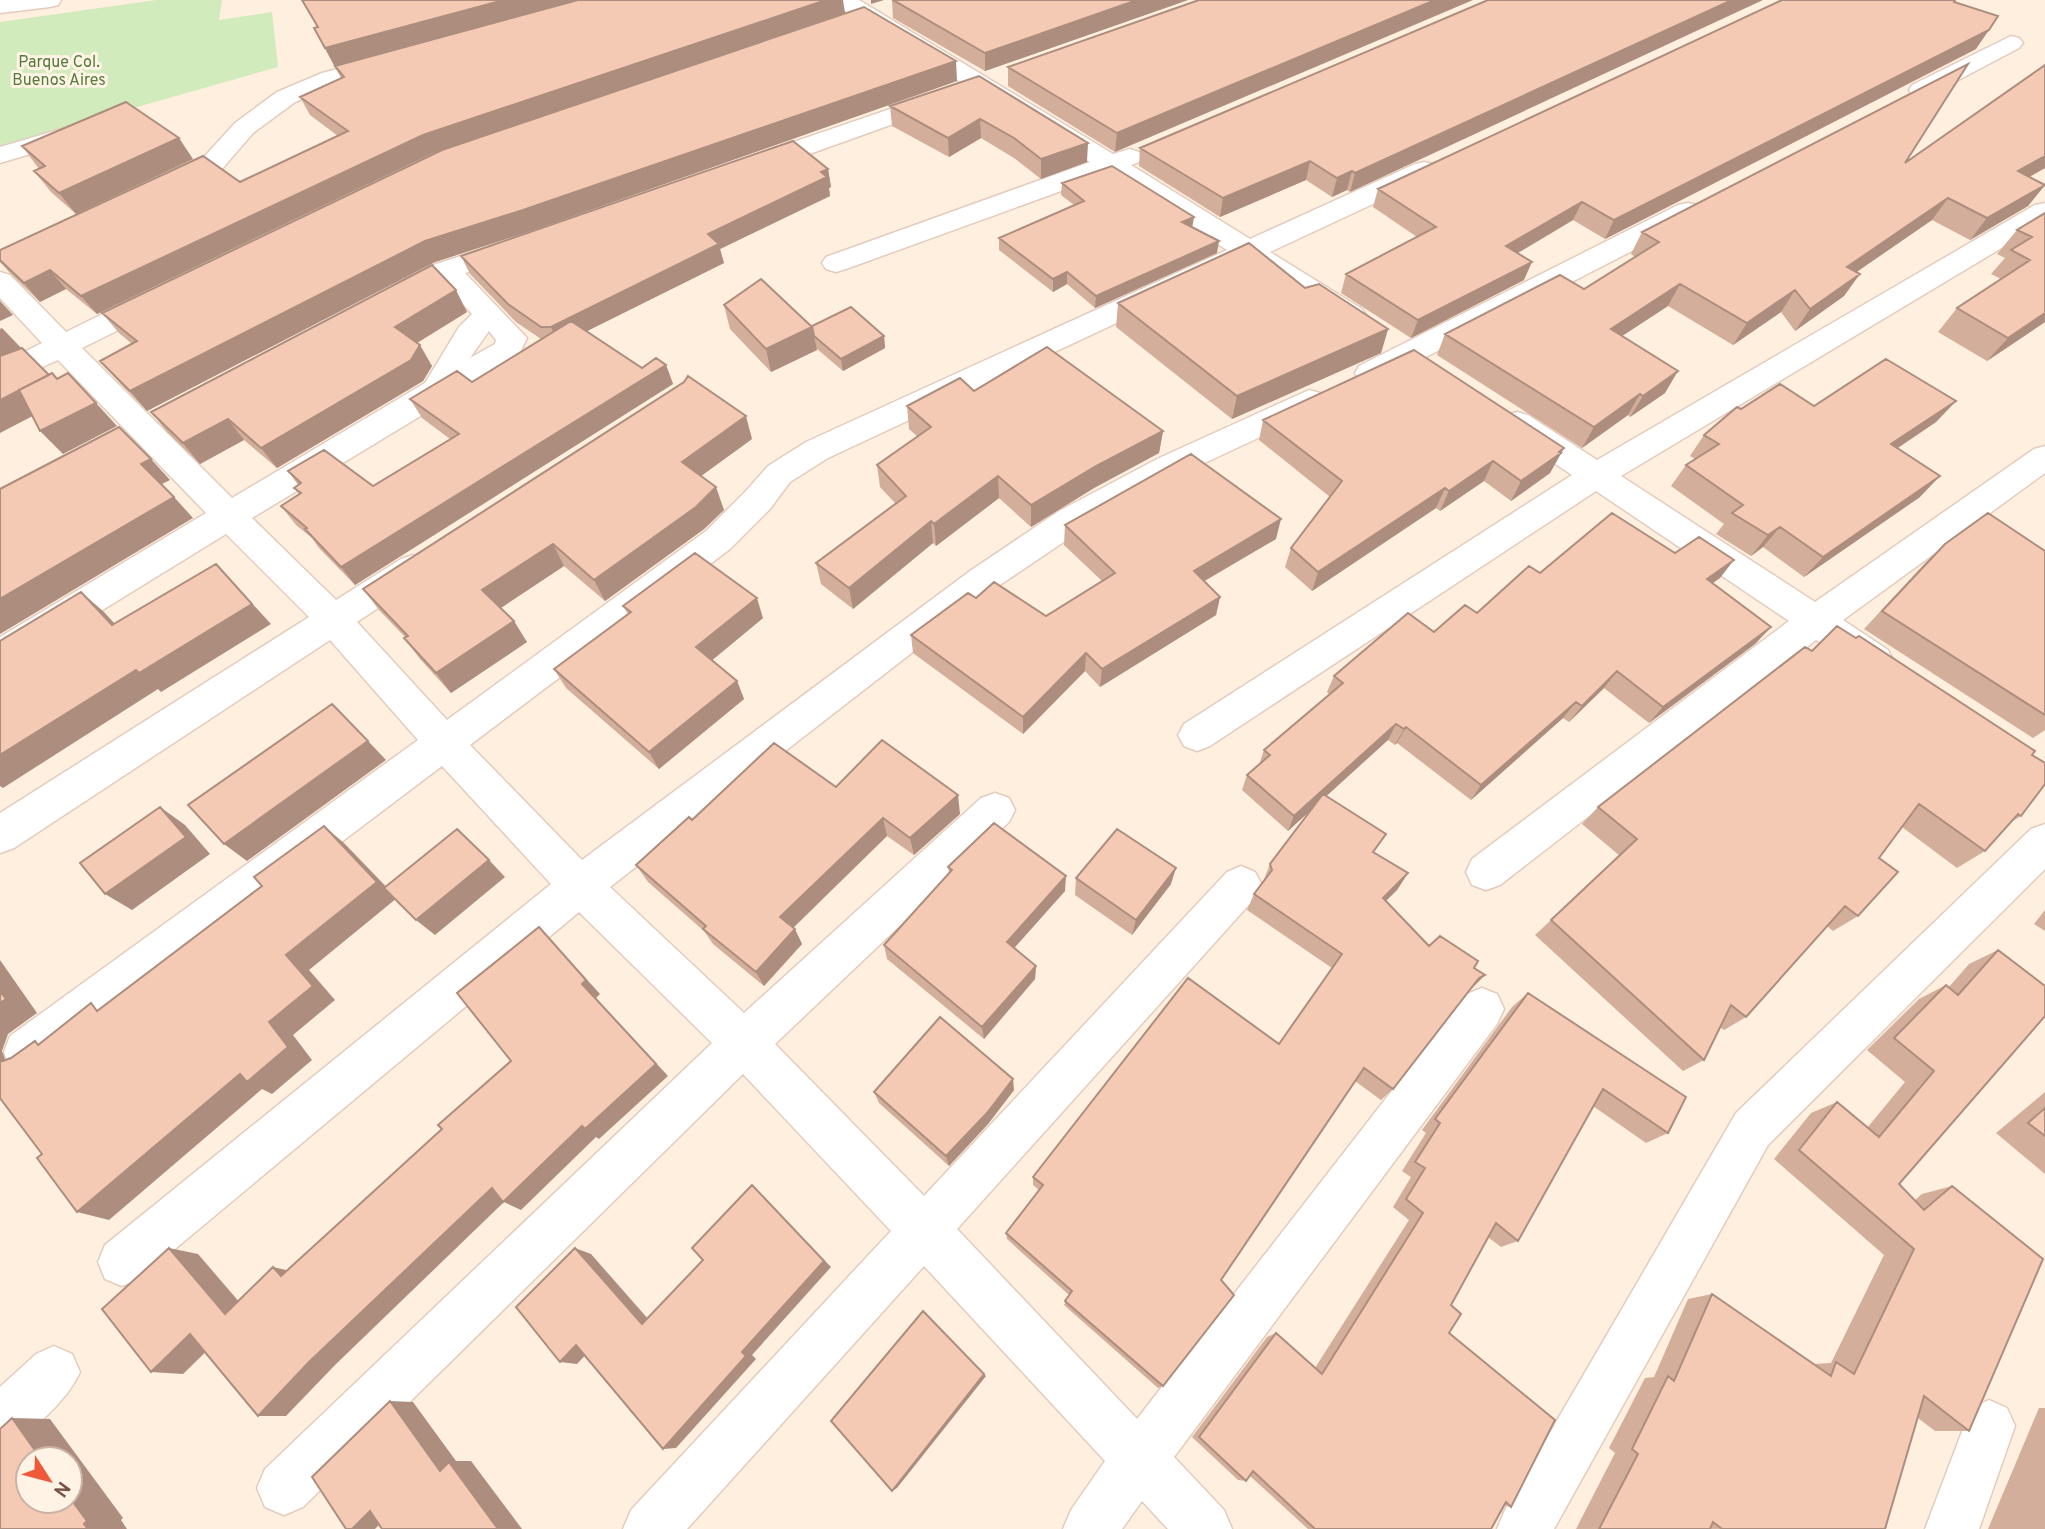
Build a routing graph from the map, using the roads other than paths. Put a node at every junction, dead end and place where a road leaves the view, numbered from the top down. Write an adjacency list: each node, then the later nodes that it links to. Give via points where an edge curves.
1 (50, 0): 3 (street)
2 (903, 4): 4 (street)
3 (0, 6)
4 (852, 13): 7 (street)
5 (2011, 43): 8 (street)
6 (408, 57): 16 (street, via 331,78 286,97 244,128 213,163)
7 (997, 79): 13 (street); 14 (street)
8 (1900, 100)
9 (94, 128): 11 (street)
10 (1151, 148): 13 (street)
11 (0, 155)
12 (1450, 158): 19 (street)
13 (1113, 165): 19 (street); 20 (street)
14 (724, 175)
15 (1717, 196): 26 (street)
16 (138, 199)
17 (2045, 211): 30 (street)
18 (542, 239): 22 (street)
19 (1251, 251): 26 (street); 38 (street, via 817,450 779,474 718,540)
20 (836, 263)
21 (4, 268): 25 (street)
22 (446, 270): 24 (street); 31 (street, via 512,338 507,350)
23 (183, 286): 25 (street)
24 (373, 309)
25 (60, 346): 27 (street); 31 (street)
26 (1422, 362): 44 (street, via 1341,386 1170,466 1060,528 866,666)
27 (0, 376)
28 (1492, 407): 30 (street)
29 (2045, 457): 34 (street)
30 (1597, 475): 34 (street); 37 (street)
31 (229, 515): 33 (street); 35 (street)
32 (437, 552): 33 (street)
33 (333, 620): 38 (street); 40 (street)
34 (1815, 621): 36 (street); 42 (street)
35 (0, 655)
36 (1895, 673)
37 (1197, 735)
38 (445, 744): 44 (street); 47 (street)
39 (995, 810): 46 (street)
40 (0, 835)
41 (2045, 842): 58 (street, via 1752,1129)
42 (1486, 872)
43 (1241, 885): 48 (street)
44 (580, 886): 46 (street); 49 (street)
45 (1482, 1009): 53 (street)
46 (744, 1043): 48 (street); 54 (street)
47 (26, 1052)
48 (925, 1231): 53 (street); 55 (street)
49 (122, 1262)
50 (54, 1372): 51 (street)
51 (0, 1422)
52 (1989, 1426): 59 (street)
53 (1139, 1459): 56 (street); 57 (street)
54 (284, 1488)
55 (650, 1529)
56 (1090, 1529)
57 (1205, 1529)
58 (1524, 1529)
59 (1952, 1529)

